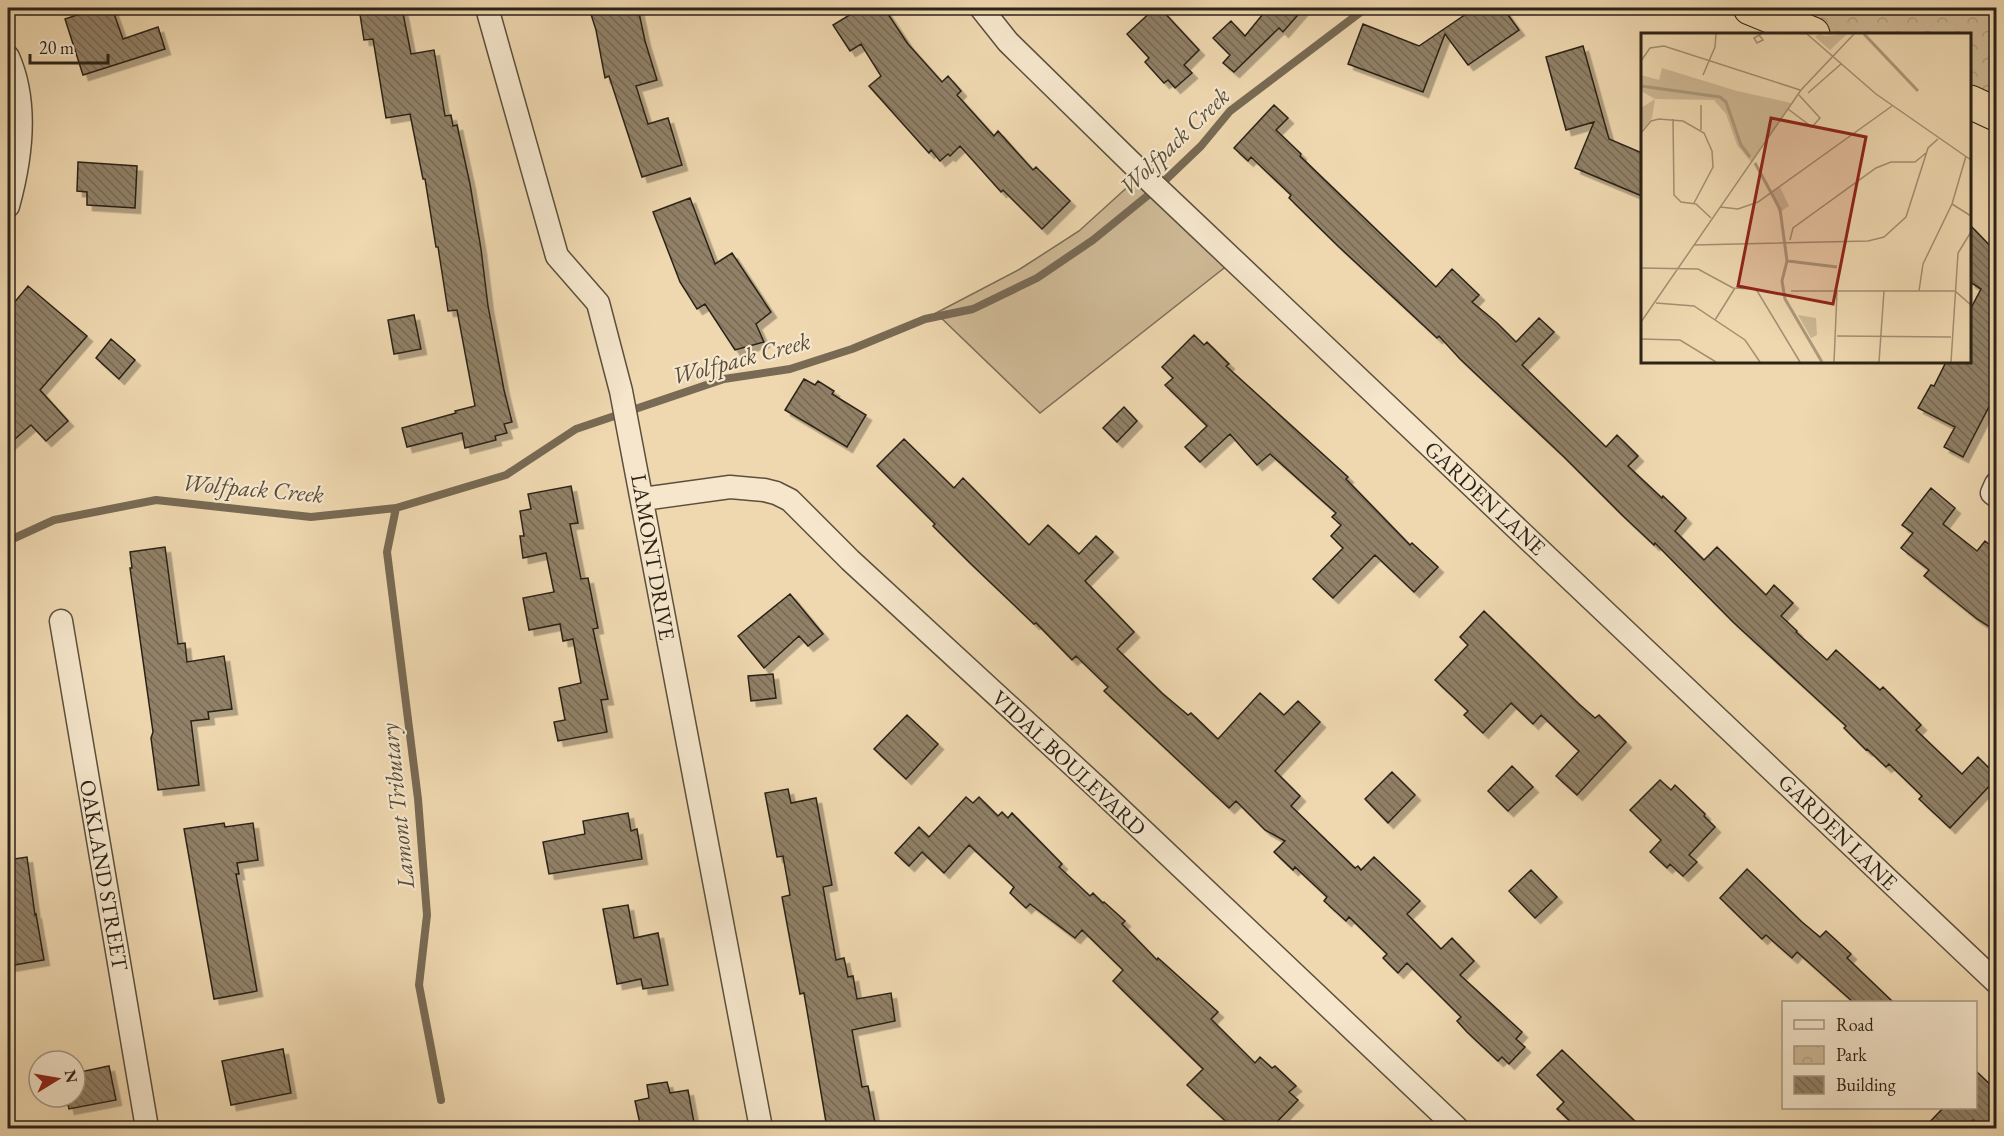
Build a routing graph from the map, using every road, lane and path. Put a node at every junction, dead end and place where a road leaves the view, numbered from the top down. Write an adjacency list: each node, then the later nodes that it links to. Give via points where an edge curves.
1 (487, 8): 11 (street, LAMONT DRIVE, via 557,256 598,303)
2 (981, 8): 13 (street, GARDEN LANE, via 1008,42 1157,188)
3 (1750, 8): 4 (highway)
4 (1811, 33)
5 (8, 57): 8 (street, via 21,114 17,165)
6 (1971, 102): 7 (highway)
7 (1996, 114)
8 (8, 206)
9 (1996, 484): 10 (street, via 1992,493)
10 (1996, 496)
11 (643, 499): 15 (street, LAMONT DRIVE); 16 (street, VIDAL BOULEVARD, via 738,487 776,493 790,500)
12 (61, 621): 14 (street, OAKLAND STREET)
13 (1996, 982)
14 (147, 1128)
15 (761, 1128)
16 (1457, 1128)

